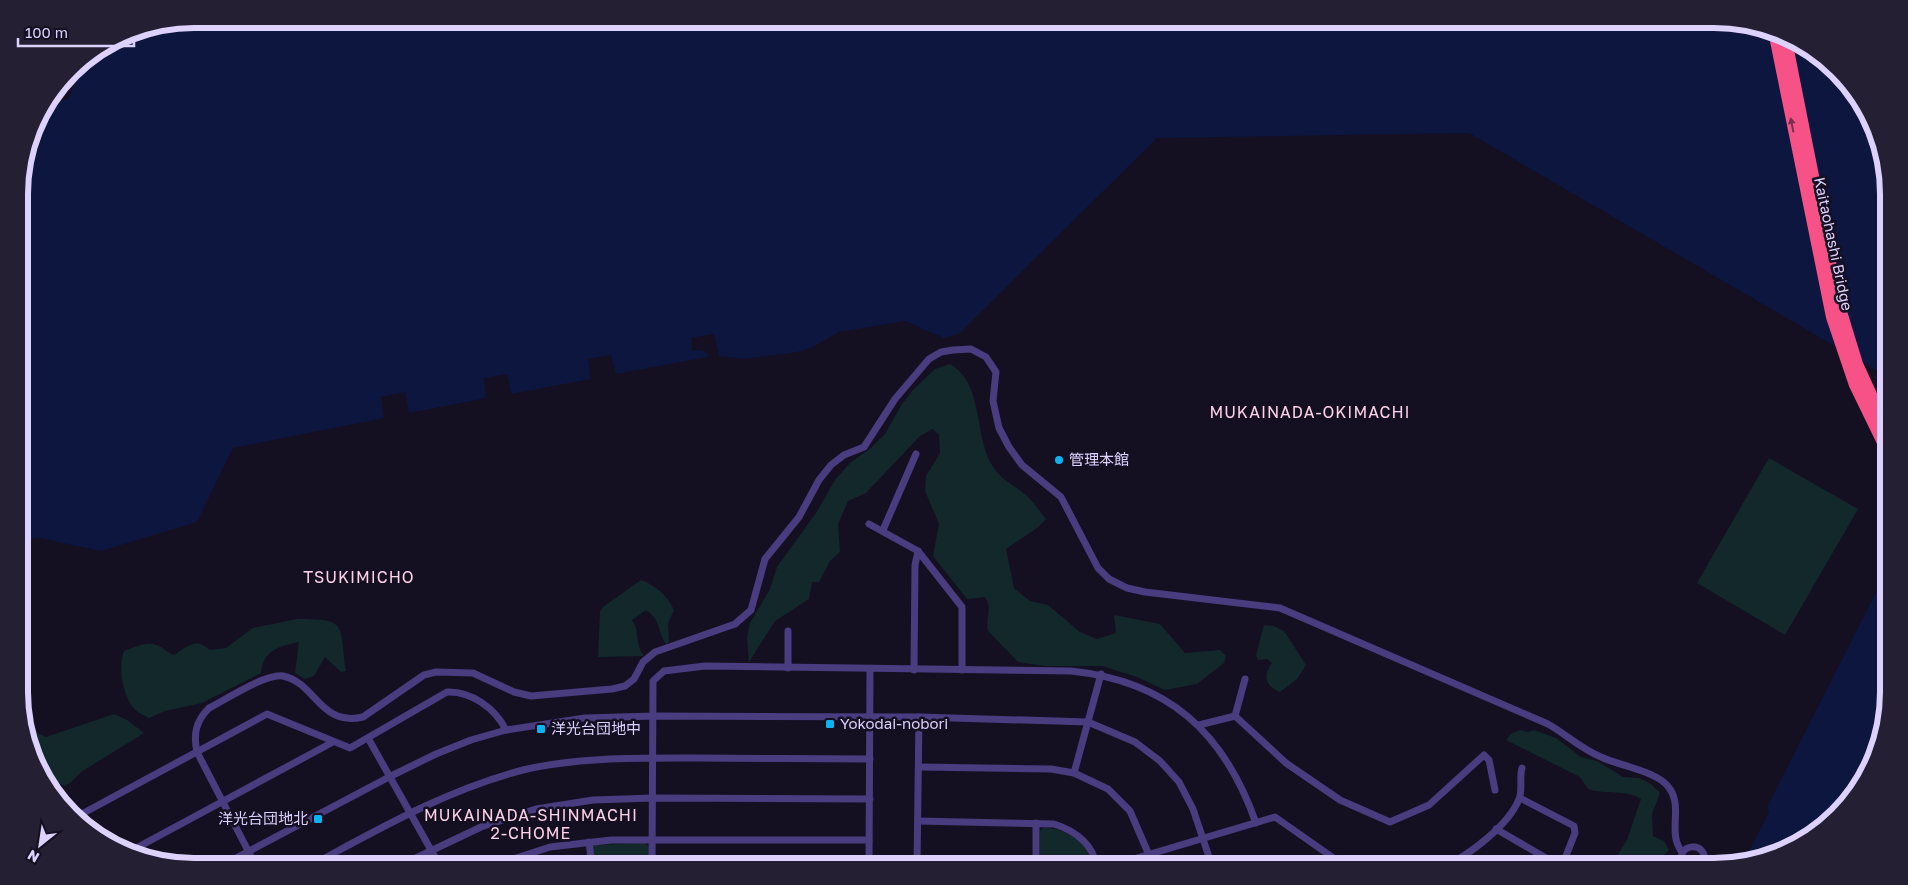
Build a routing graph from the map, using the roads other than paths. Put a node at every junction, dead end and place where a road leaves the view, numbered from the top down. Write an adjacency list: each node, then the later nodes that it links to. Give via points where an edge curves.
1 (1776, 39): 4 (highway, Kaitaohashi Bridge, one-way to 1, via 1855,385 1832,317)
2 (1787, 44): 3 (highway, Kaitaohashi Bridge, via 1842,315 1865,384)
3 (1880, 417)
4 (1880, 436)
5 (916, 454): 7 (street)
6 (869, 524): 7 (street)
7 (883, 530): 8 (street)
8 (918, 550): 12 (street, via 914,565); 13 (street, via 962,607)
9 (788, 631): 10 (street)
10 (788, 668): 11 (street); 16 (street, via 705,666 664,671 654,681)
11 (870, 669): 12 (street); 19 (street)
12 (914, 670): 13 (street)
13 (962, 670): 14 (street)
14 (1101, 674): 20 (street); 21 (street, via 1134,684 1167,701)
15 (1244, 679): 17 (street)
16 (654, 716): 19 (street); 22 (street, via 585,718); 26 (street)
17 (1234, 716): 21 (street); 32 (street, via 1286,763 1340,800 1390,822 1429,805 1484,755 1489,760)
18 (919, 717): 19 (street); 20 (street); 28 (street)
19 (870, 718): 27 (street)
20 (1088, 722): 30 (street); 44 (street, via 1135,742 1160,761 1179,782)
21 (1199, 725): 41 (street, via 1228,761 1244,790)
22 (506, 730): 23 (street, via 502,721 474,697 460,691 447,692); 31 (street, via 436,754)
23 (368, 738): 24 (street, via 350,748); 31 (street)
24 (333, 742): 25 (street, via 267,714); 36 (street)
25 (197, 752): 36 (street); 38 (street); 50 (street, via 195,731 202,715 209,708 269,677 283,676 334,715 353,719 362,717 424,675 436,672 473,673 514,692 532,696 625,686 655,652 743,619 754,603 765,559 799,517 831,465 844,455 864,447 895,399 929,359 941,352 971,349 986,357 996,372 993,401 1009,447 1022,465 1061,497 1091,557 1110,579 1127,588 1145,592 1280,608 1548,724 1580,747 1649,773 1670,788 1675,803 1675,838)
26 (653, 758): 27 (street); 33 (street); 37 (street, via 594,760 524,770)
27 (870, 759): 35 (street)
28 (919, 767): 30 (street, via 1051,769); 39 (street)
29 (1522, 768): 34 (street)
30 (1074, 773): 51 (street, via 1108,789 1130,811)
31 (391, 776): 37 (street); 49 (street)
32 (1495, 790)
33 (653, 798): 35 (street); 43 (street); 48 (street, via 593,800 536,809 482,826)
34 (1520, 798): 42 (street); 59 (street, via 1574,826 1575,833)
35 (870, 799): 45 (street)
36 (222, 802): 47 (street); 49 (street)
37 (409, 812): 48 (street); 64 (street)
38 (82, 814)
39 (918, 821): 40 (street); 71 (street)
40 (1036, 823): 53 (street); 54 (street, via 1054,824 1074,832 1091,849)
41 (1256, 823): 44 (street); 57 (street, via 1275,817)
42 (1496, 829): 52 (street); 58 (street)
43 (652, 838): 45 (street); 46 (street); 69 (street)
44 (1204, 838): 51 (street); 56 (street)
45 (869, 840): 70 (street)
46 (589, 842): 67 (street, via 550,847); 68 (street)
47 (137, 848)
48 (430, 849): 65 (street); 66 (street)
49 (249, 851): 62 (street); 63 (street)
50 (1682, 852): 60 (street); 61 (street, via 1695,847 1702,850)
51 (1149, 855): 55 (street)
52 (1465, 856)
53 (1036, 857)
54 (1094, 857)
55 (1141, 857)
56 (1210, 857)
57 (1334, 857)
58 (1545, 857)
59 (1565, 857)
60 (1680, 857)
61 (1705, 857)
62 (236, 858)
63 (252, 858)
64 (325, 858)
65 (414, 858)
66 (435, 858)
67 (517, 858)
68 (591, 858)
69 (652, 858)
70 (868, 858)
71 (917, 858)

